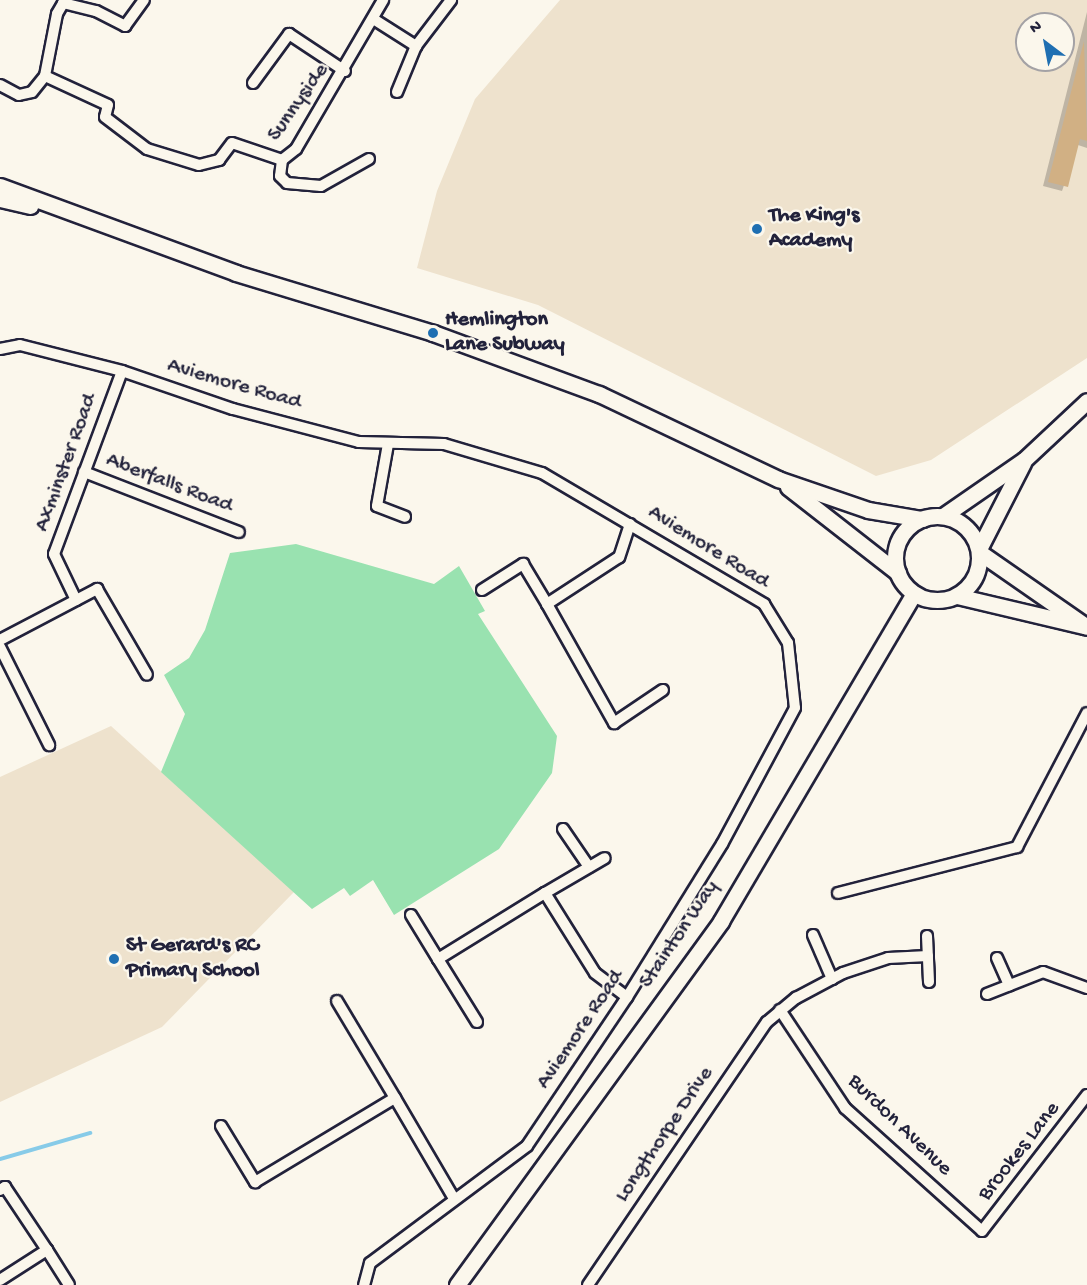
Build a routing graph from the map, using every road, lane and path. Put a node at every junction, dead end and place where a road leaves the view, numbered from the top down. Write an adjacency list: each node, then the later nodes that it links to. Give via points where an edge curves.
1 (144, 0): 4 (street, via 125,26 96,10)
2 (383, 0): 5 (street, Sunnyside)
3 (451, 0): 6 (street)
4 (64, 1): 8 (street)
5 (375, 20): 6 (street); 7 (street, Sunnyside)
6 (417, 46): 11 (street)
7 (345, 71): 9 (street, via 289,34); 13 (street, Sunnyside, via 296,149)
8 (45, 76): 10 (street, via 32,92 19,94); 13 (street, Sunnyside, via 52,84 108,105 105,117 147,149 200,165 219,160 232,143)
9 (253, 83)
10 (0, 85)
11 (397, 92)
12 (369, 159): 13 (street, via 321,186 287,183 280,176)
13 (282, 160)
14 (0, 186): 16 (main road)
15 (0, 199): 16 (main road)
16 (79, 218): 23 (main road, via 433,333 599,394)
17 (0, 349): 18 (street, Aviemore Road, via 20,345)
18 (122, 370): 20 (street, Aviemore Road, via 233,409 359,442); 22 (street, Axminster Road)
19 (1087, 401): 21 (main road)
20 (388, 444): 25 (street, via 377,507); 27 (street, Aviemore Road, via 444,444 542,472)
21 (1024, 460): 24 (main road); 29 (main road)
22 (84, 472): 28 (street, Aberfalls Road); 34 (street, Axminster Road, via 54,554)
23 (778, 479): 26 (main road, via 868,510); 30 (main road)
24 (943, 516): 26 (main road); 29 (main road, via 972,533)
25 (405, 517)
26 (922, 519): 30 (main road, via 898,542)
27 (630, 524): 35 (street, via 619,557); 59 (street, Aviemore Road, via 764,604 788,643 796,685 795,708 780,737)
28 (239, 532)
29 (979, 550): 33 (main road, via 970,585); 36 (main road)
30 (897, 573): 32 (main road)
31 (482, 590): 35 (street, via 523,564)
32 (914, 594): 33 (main road, via 935,601); 73 (main road, Stainton Way, via 721,921)
33 (957, 596): 36 (main road)
34 (76, 600): 37 (street); 39 (street, via 97,589)
35 (547, 604): 40 (street, via 614,723)
36 (1086, 626)
37 (0, 640)
38 (0, 647): 42 (street)
39 (147, 675)
40 (663, 690)
41 (1087, 712): 46 (street, via 1017,847)
42 (49, 745)
43 (563, 829): 45 (street)
44 (605, 858): 45 (street)
45 (589, 867): 47 (street)
46 (838, 892)
47 (545, 893): 53 (street); 59 (street, via 595,972)
48 (411, 915): 53 (street)
49 (813, 935): 54 (street)
50 (927, 936): 51 (street)
51 (928, 956): 54 (street, Longthorpe Drive, via 888,958); 55 (street)
52 (997, 958): 56 (street)
53 (438, 959): 62 (street)
54 (832, 979): 61 (street, Longthorpe Drive)
55 (929, 982)
56 (1009, 985): 57 (street, via 1050,972); 58 (street)
57 (1087, 988)
58 (987, 994)
59 (627, 998): 67 (street, Aviemore Road, via 526,1146)
60 (337, 1001): 64 (street)
61 (780, 1010): 68 (street, Burdon Avenue, via 845,1108); 74 (street, Longthorpe Drive, via 758,1033)
62 (477, 1022)
63 (1087, 1095): 68 (street, Brookes Lane)
64 (394, 1098): 65 (street, via 255,1182); 67 (street)
65 (220, 1126)
66 (0, 1190): 69 (street, via 5,1187)
67 (453, 1197): 72 (street, Aviemore Road, via 370,1263)
68 (982, 1231)
69 (47, 1250): 70 (street); 71 (street)
70 (0, 1280)
71 (69, 1285)
72 (364, 1285)
73 (457, 1285)
74 (588, 1285)

